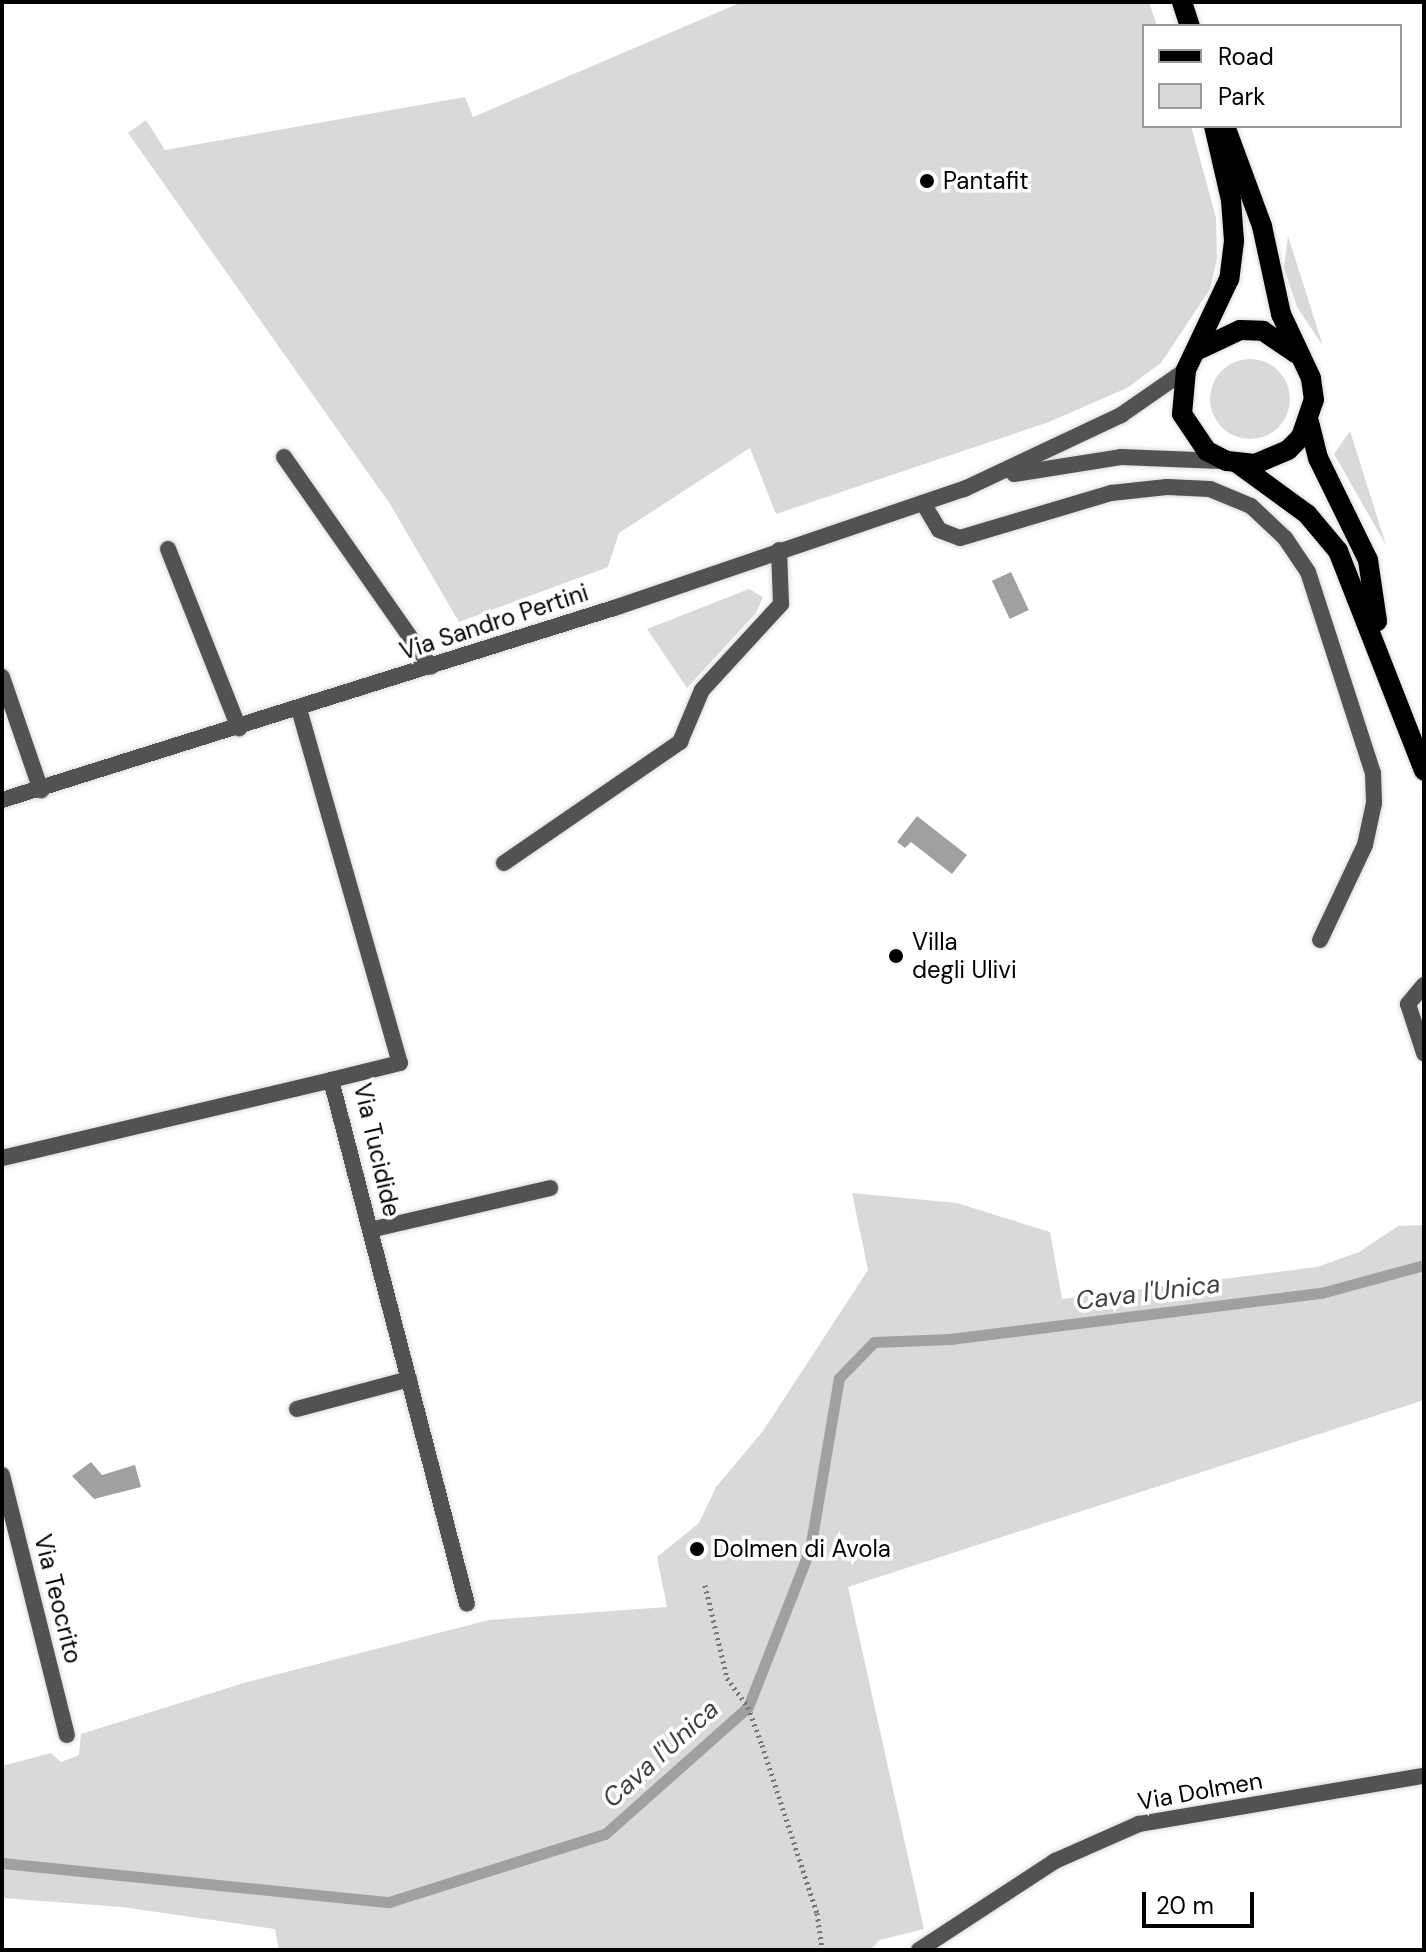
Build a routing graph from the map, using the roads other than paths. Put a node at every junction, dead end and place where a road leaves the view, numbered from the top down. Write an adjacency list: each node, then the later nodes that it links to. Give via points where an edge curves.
1 (1182, 2): 2 (main road)
2 (1189, 24)
3 (1214, 128): 5 (main road, via 1231,200 1234,241 1229,279)
4 (1226, 128): 6 (main road, via 1262,226 1281,314)
5 (1198, 351): 6 (main road, via 1217,337 1263,331 1285,341); 7 (main road)
6 (1302, 358): 8 (main road, via 1314,400)
7 (1186, 370): 10 (main road, via 1182,414 1207,451); 11 (street, via 1121,415)
8 (1309, 422): 10 (main road, via 1280,455 1255,464); 15 (main road, via 1318,458 1368,560)
9 (284, 457): 16 (street)
10 (1232, 462): 11 (street, via 1121,457); 15 (main road, via 1307,514 1338,551)
11 (996, 477): 12 (street, Via Sandro Pertini)
12 (923, 503): 14 (street, Via Sandro Pertini); 24 (street, via 939,530 960,538 1111,493 1210,489 1251,506 1285,538 1308,572 1373,773 1374,803 1365,845)
13 (168, 549): 19 (street)
14 (779, 550): 16 (street, Via Sandro Pertini); 23 (street, via 781,604 702,690 680,742)
15 (1384, 664): 20 (main road)
16 (431, 667): 18 (street, Via Sandro Pertini)
17 (2, 677): 21 (street)
18 (299, 709): 19 (street, Via Sandro Pertini); 27 (street, Via Tucidide, via 400,1063)
19 (239, 728): 21 (street, Via Sandro Pertini)
20 (1424, 771)
21 (41, 790): 22 (street, Via Sandro Pertini)
22 (2, 800)
23 (504, 863)
24 (1320, 940)
25 (1424, 985): 26 (street, via 1408,1004)
26 (1424, 1053)
27 (331, 1080): 28 (street); 30 (street, Via Tucidide)
28 (2, 1158)
29 (550, 1188): 30 (street)
30 (370, 1230): 31 (street, Via Tucidide)
31 (409, 1379): 32 (street); 34 (street, Via Tucidide)
32 (297, 1409)
33 (2, 1475): 35 (street, Via Teocrito)
34 (467, 1604)
35 (67, 1735)
36 (1424, 1776): 37 (street, Via Dolmen, via 1139,1824 1055,1861)
37 (919, 1950)

